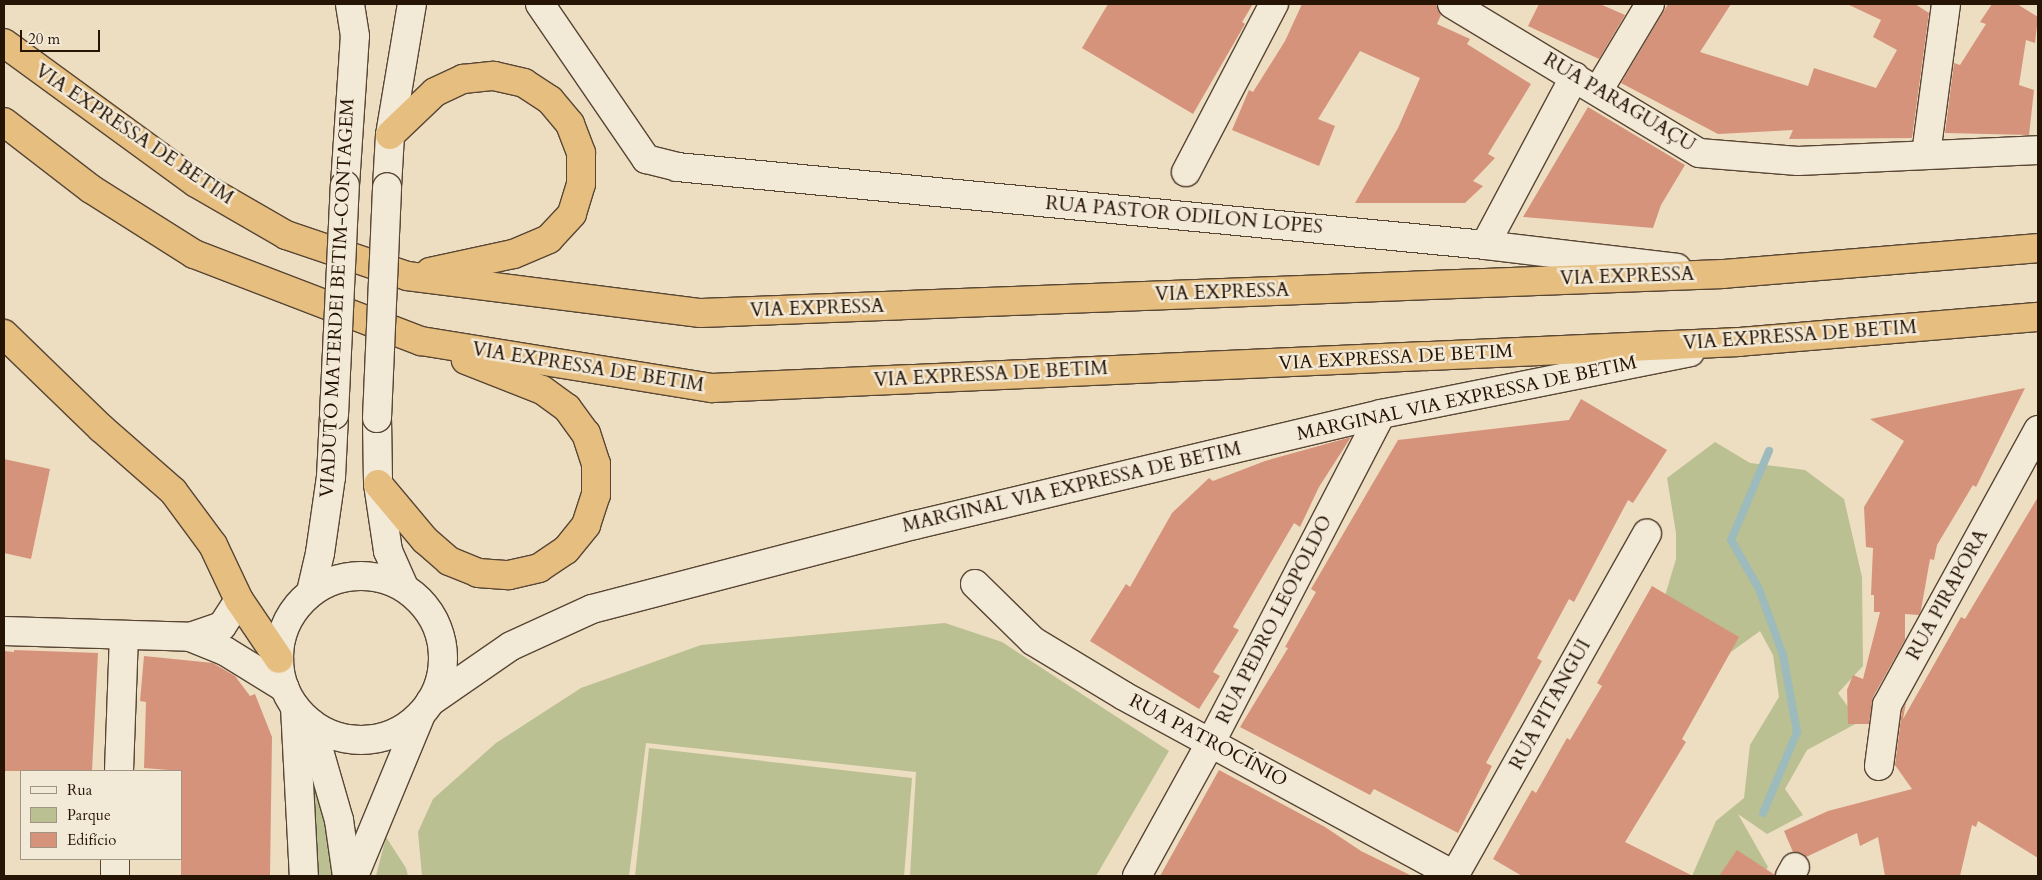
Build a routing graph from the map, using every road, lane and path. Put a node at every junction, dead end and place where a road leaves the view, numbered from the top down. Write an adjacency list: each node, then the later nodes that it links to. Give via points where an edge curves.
1 (350, 4): 30 (street, VIADUTO MATERDEI BETIM-CONTAGEM, bridge, via 355,36 331,477)
2 (412, 4): 12 (street)
3 (540, 4): 16 (street, RUA PASTOR ODILON LOPES, via 646,159 687,168)
4 (1274, 4): 15 (street)
5 (1452, 4): 9 (street, RUA PARAGUAÇU)
6 (1650, 4): 10 (street)
7 (1946, 4): 14 (street)
8 (4, 43): 19 (highway, VIA EXPRESSA DE BETIM, via 196,183 286,235)
9 (1575, 76): 10 (street, RUA PARAGUAÇU); 16 (street)
10 (1598, 92): 14 (street, RUA PARAGUAÇU, via 1699,153 1798,161)
11 (4, 122): 22 (highway, VIA EXPRESSA DE BETIM, via 92,189 194,254)
12 (390, 135): 19 (highway, via 435,92 463,79 494,76 524,83 550,100 570,124 581,153 581,184 572,214 549,239 513,254); 26 (street, bridge, via 377,418)
13 (2038, 150): 14 (street, RUA PARAGUAÇU)
14 (1926, 154)
15 (1186, 172)
16 (1485, 245): 18 (street, RUA PASTOR ODILON LOPES)
17 (2038, 248): 18 (highway, VIA EXPRESSA)
18 (1723, 274): 19 (highway, VIA EXPRESSA, via 700,313)
19 (407, 276)
20 (2038, 317): 23 (highway, VIA EXPRESSA DE BETIM)
21 (4, 334): 31 (highway, via 101,428 173,491 213,545)
22 (421, 341): 23 (highway, VIA EXPRESSA DE BETIM, via 712,388); 26 (highway, via 542,390 567,408 586,434 596,464 596,495 586,525 566,550 540,568 509,575 478,573 448,561 425,540)
23 (1739, 342): 24 (street, MARGINAL VIA EXPRESSA DE BETIM)
24 (1381, 414): 37 (street, MARGINAL VIA EXPRESSA DE BETIM, via 915,525 592,609 511,646); 38 (street, RUA PEDRO LEOPOLDO)
25 (2038, 430): 39 (street, RUA PIRAPORA, via 1887,705)
26 (378, 484): 29 (street, via 388,551)
27 (1647, 534): 47 (street, RUA PITANGUI)
28 (974, 584): 38 (street, RUA PATROCÍNIO, via 1033,641 1124,696)
29 (404, 588): 30 (street, via 381,578 357,575 333,580); 37 (street, via 422,603 436,626 442,651 440,678)
30 (311, 592): 35 (street, via 293,611 286,626)
31 (239, 600): 34 (street, via 222,626); 35 (highway)
32 (4, 631): 33 (street)
33 (124, 636): 34 (street); 40 (street)
34 (190, 636): 36 (street, via 225,651)
35 (279, 659): 36 (street)
36 (297, 706): 37 (street, via 332,735 356,740 402,729); 43 (street); 44 (street, via 339,820)
37 (425, 708): 45 (street)
38 (1211, 742): 46 (street, RUA PEDRO LEOPOLDO); 47 (street, RUA PATROCÍNIO)
39 (1879, 766)
40 (119, 770)
41 (115, 860): 42 (street)
42 (115, 876)
43 (304, 876)
44 (347, 876)
45 (354, 876)
46 (1137, 876)
47 (1455, 876)

